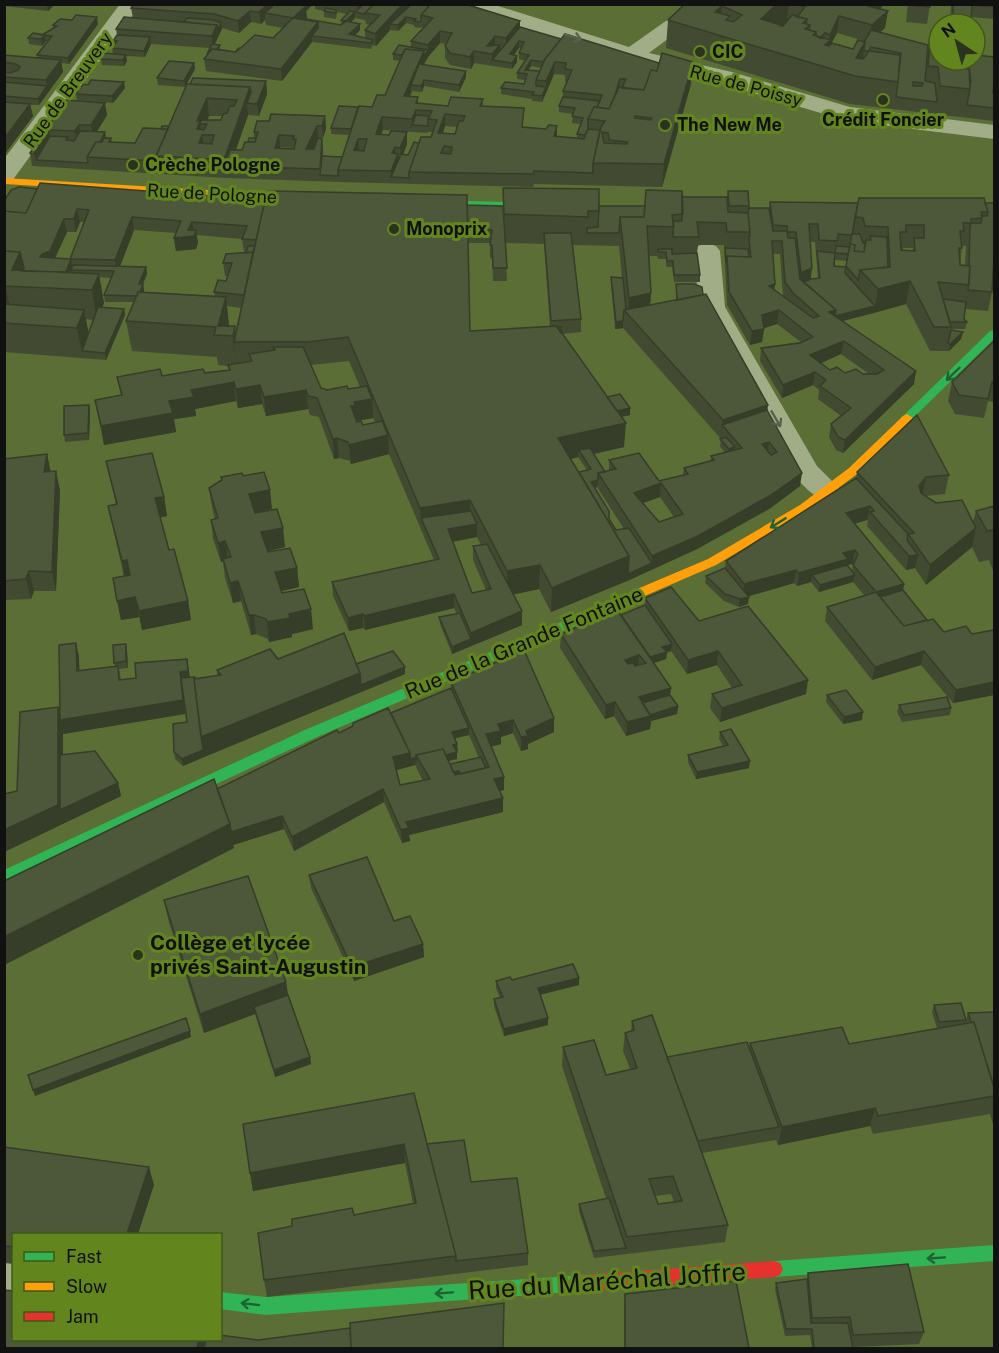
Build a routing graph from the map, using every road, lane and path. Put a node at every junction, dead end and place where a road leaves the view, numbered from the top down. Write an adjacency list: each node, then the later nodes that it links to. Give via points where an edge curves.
1 (131, 4): 8 (street, Rue de Breuvery)
2 (469, 4): 5 (street, Rue de Poissy)
3 (540, 4): 5 (street)
4 (694, 6): 6 (street)
5 (518, 19): 6 (street, Rue de Poissy, one-way to 6)
6 (632, 55): 7 (street, Rue de Poissy, via 724,77 848,114)
7 (994, 132)
8 (4, 176)
9 (4, 181): 10 (street, Rue de Pologne)
10 (324, 200)
11 (413, 203): 12 (street)
12 (563, 207)
13 (707, 251): 15 (street, one-way to 15, via 712,307 806,471)
14 (994, 333): 15 (street, Rue de la Grande Fontaine, one-way to 15, via 853,471)
15 (826, 490): 16 (street, Rue de la Grande Fontaine, one-way to 16, via 804,508 712,562 355,714)
16 (4, 877)
17 (994, 1253): 18 (street, Rue du Maréchal Joffre, one-way to 18, via 266,1306)
18 (222, 1300)

